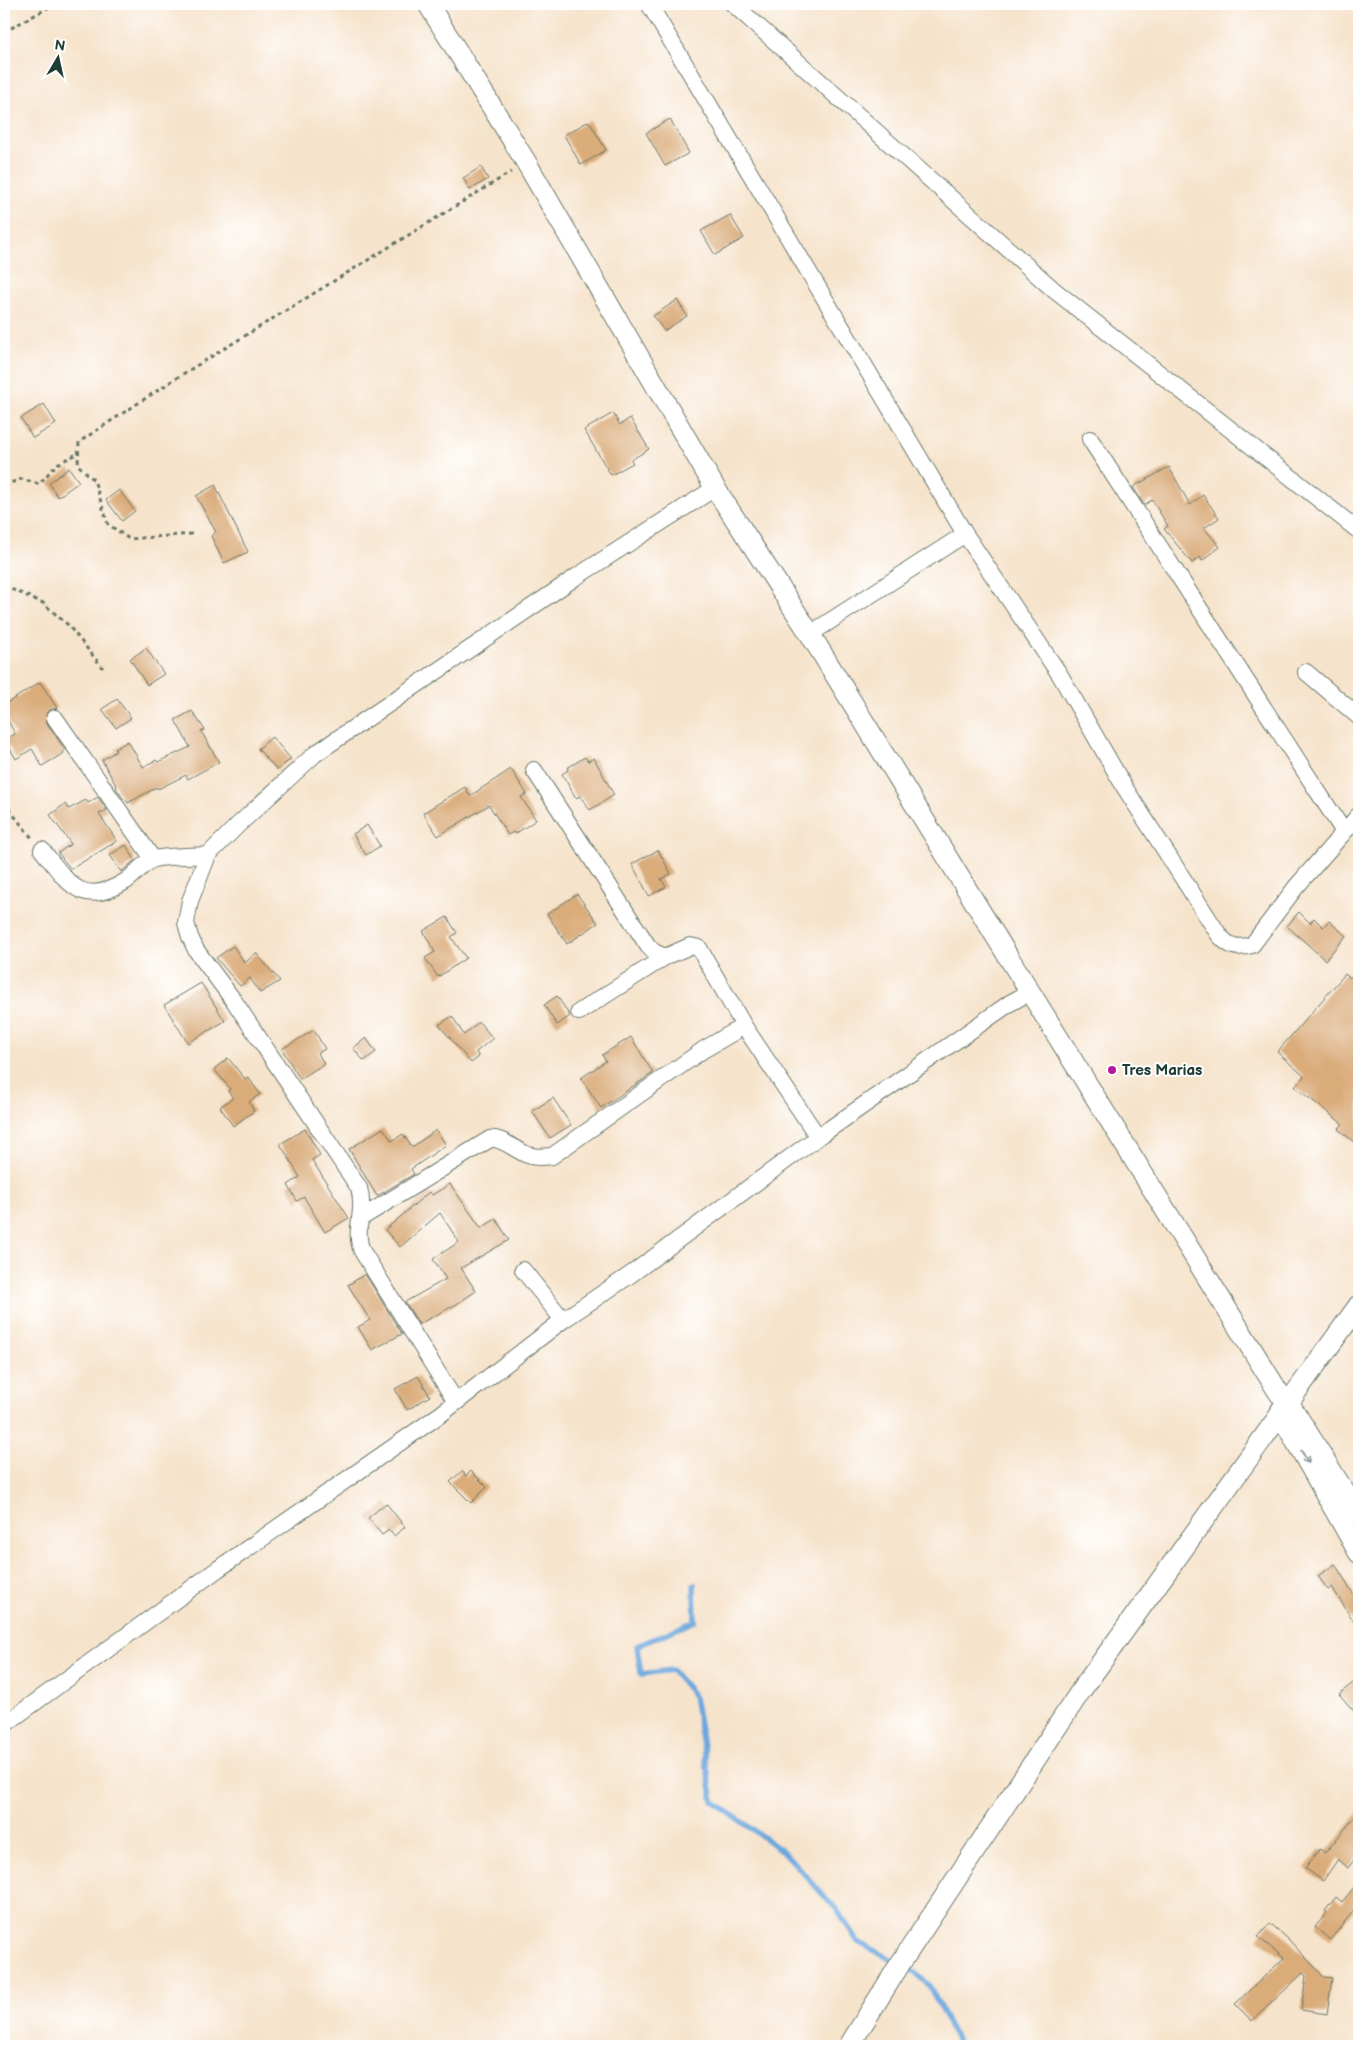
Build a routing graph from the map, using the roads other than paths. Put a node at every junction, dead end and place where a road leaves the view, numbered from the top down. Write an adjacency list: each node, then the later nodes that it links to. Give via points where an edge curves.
1 (428, 4): 5 (street, via 526,162)
2 (649, 4): 7 (street)
3 (733, 4): 6 (street, via 1054,290)
4 (1090, 439): 14 (street)
5 (715, 488): 8 (street); 16 (street, via 576,577 315,754)
6 (1359, 531)
7 (964, 534): 8 (street); 14 (street, via 1060,675 1125,788 1226,943 1234,947 1252,945)
8 (810, 634): 19 (street)
9 (1306, 672): 10 (street)
10 (1359, 717)
11 (55, 718): 17 (street)
12 (534, 770): 18 (street, via 648,946)
13 (1359, 815): 14 (street)
14 (1344, 832)
15 (42, 850): 17 (street, via 68,882 90,894 101,893 126,881)
16 (208, 855): 17 (street); 23 (street, via 190,901 186,923 190,937 359,1188 363,1206)
17 (153, 859)
18 (665, 957): 20 (street); 21 (street, via 690,946 699,948)
19 (1030, 992): 22 (street, via 1010,1002); 28 (street, via 1244,1334)
20 (579, 1012)
21 (744, 1026): 22 (street); 23 (street, via 703,1050 552,1156 528,1155 490,1139)
22 (818, 1137): 26 (street, via 630,1275)
23 (361, 1218): 27 (street, via 358,1242 362,1251)
24 (523, 1270): 26 (street)
25 (1359, 1305): 28 (street)
26 (563, 1320): 27 (street)
27 (456, 1402): 31 (street, via 218,1569)
28 (1283, 1404): 29 (street); 30 (street, one-way to 30); 32 (street, via 1082,1689 900,1964)
29 (1359, 1515)
30 (1359, 1553)
31 (4, 1725)
32 (850, 2046)

